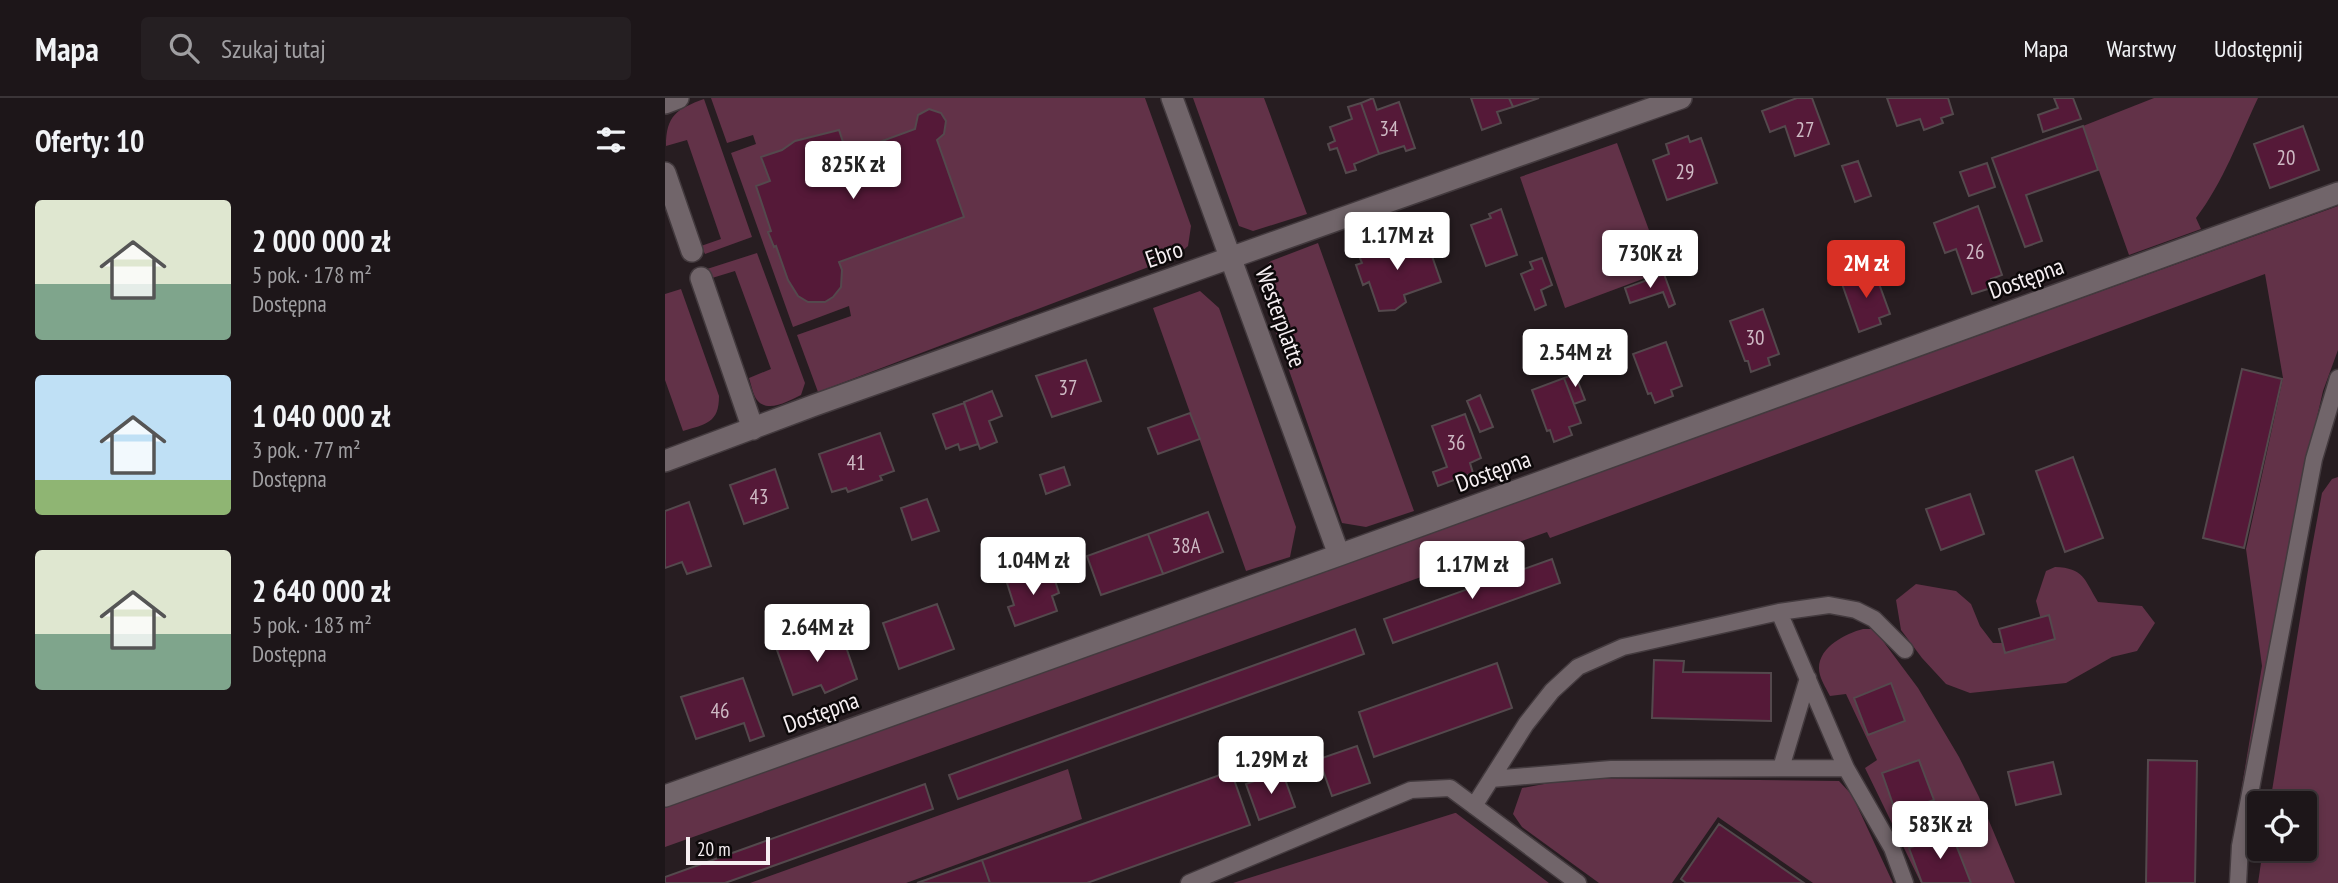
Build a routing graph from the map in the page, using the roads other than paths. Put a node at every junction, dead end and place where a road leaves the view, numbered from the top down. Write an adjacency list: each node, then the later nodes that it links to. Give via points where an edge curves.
1 (678, 98): 4 (street)
2 (1172, 98): 8 (street, Westerplatte)
3 (1681, 98): 8 (street, Ebro)
4 (665, 103)
5 (665, 173): 7 (street)
6 (2338, 193): 14 (street, Dostępna)
7 (692, 251)
8 (1231, 258): 11 (street, Ebro); 14 (street, Westerplatte)
9 (701, 278): 11 (street)
10 (2338, 378): 12 (lane)
11 (753, 429): 13 (street, Ebro)
12 (2331, 432): 26 (lane, via 2315,459 2240,846)
13 (665, 461)
14 (1339, 555): 21 (street, Dostępna)
15 (1779, 612): 16 (lane, via 1829,605 1856,610 1874,619); 17 (lane); 20 (lane, via 1623,647 1578,667 1526,724)
16 (1905, 650)
17 (1808, 678): 18 (lane); 19 (lane)
18 (1781, 768): 19 (lane); 20 (lane, via 1611,769)
19 (1846, 768): 25 (lane, via 1892,848)
20 (1491, 779): 22 (lane)
21 (665, 796)
22 (1474, 806): 23 (lane, via 1450,788 1411,790); 24 (lane)
23 (1189, 883)
24 (1578, 883)
25 (1905, 883)
26 (2238, 883)

